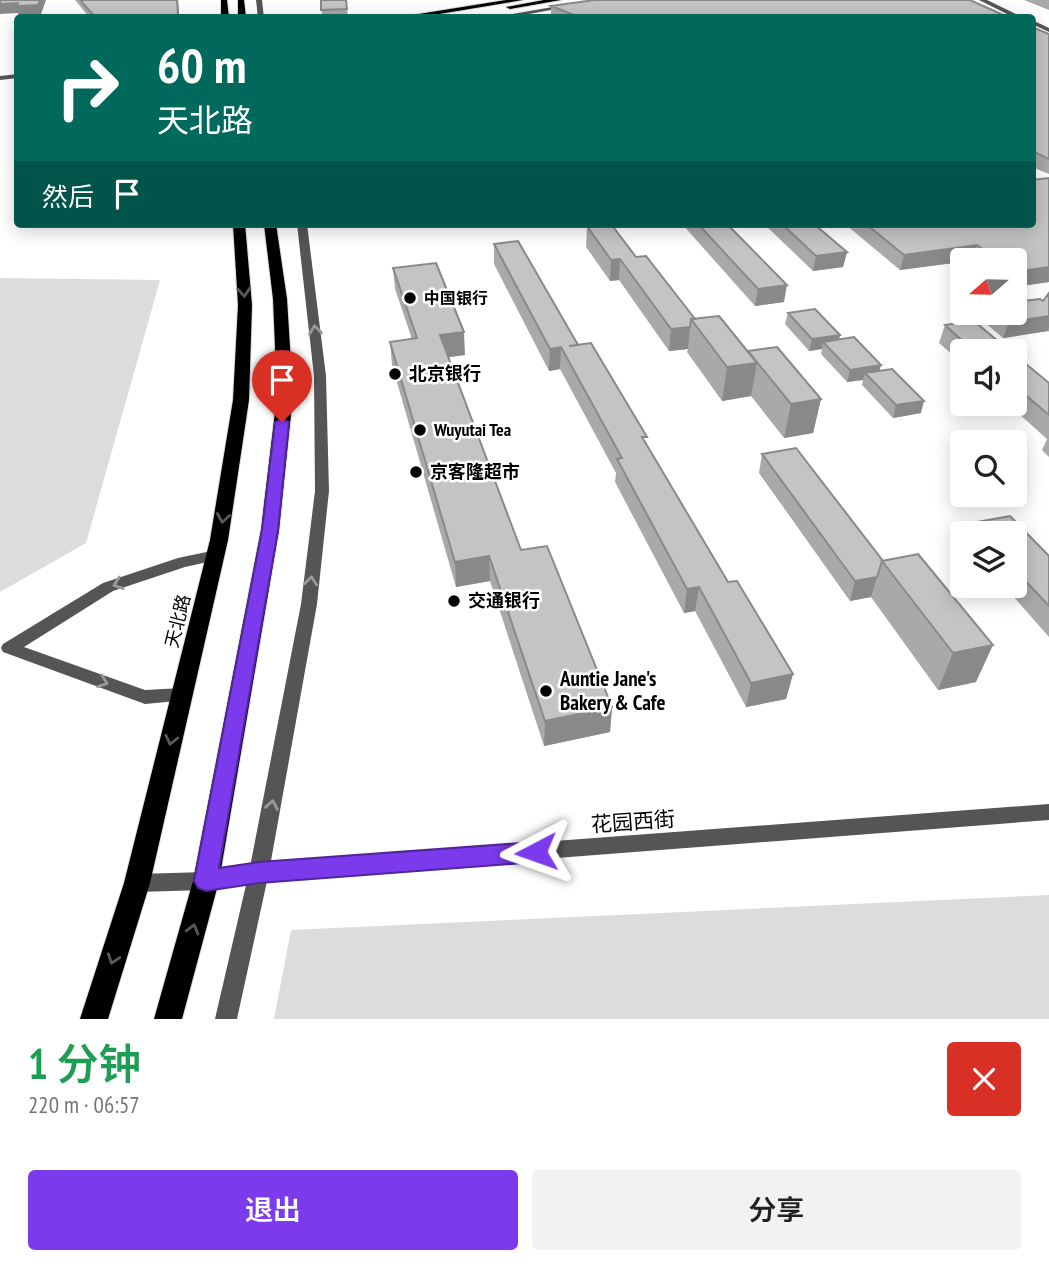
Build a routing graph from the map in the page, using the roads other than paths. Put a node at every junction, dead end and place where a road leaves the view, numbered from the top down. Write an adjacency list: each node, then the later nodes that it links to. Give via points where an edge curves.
1 (520, 0): 5 (main road)
2 (558, 0): 6 (main road)
3 (603, 0): 7 (street)
4 (982, 0): 8 (street)
5 (424, 14)
6 (464, 14)
7 (517, 14)
8 (1012, 14)
9 (239, 228): 12 (main road, 天北路, one-way to 12, via 245,305 241,400)
10 (271, 228): 17 (main road, via 285,396 270,530)
11 (302, 228): 16 (street, one-way to 11, via 309,604 322,491 320,376)
12 (216, 555): 13 (street, one-way to 13, via 108,587); 14 (main road, 天北路)
13 (5, 649): 14 (street, one-way to 14, via 145,697)
14 (182, 695): 18 (main road, 天北路, one-way to 18)
15 (1049, 812): 16 (street, 花园西街)
16 (259, 872): 17 (street, 花园西街); 21 (street)
17 (206, 881): 18 (street, 花园西街); 20 (main road, one-way to 17)
18 (137, 883): 19 (main road, 天北路, one-way to 19)
19 (94, 1019)
20 (169, 1019)
21 (226, 1019)

